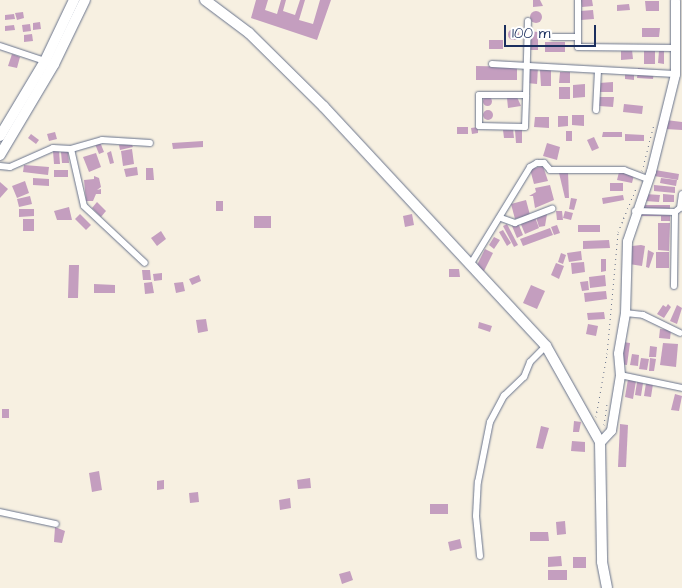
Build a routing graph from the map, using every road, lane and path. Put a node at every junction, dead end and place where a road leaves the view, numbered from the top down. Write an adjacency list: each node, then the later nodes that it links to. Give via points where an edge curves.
1 (74, 0): 11 (main road)
2 (85, 0): 21 (main road, via 54,64)
3 (205, 0): 30 (main road, via 249,33 317,100)
4 (578, 0): 8 (street)
5 (675, 0): 10 (main road)
6 (528, 21): 13 (street)
7 (553, 37): 8 (street)
8 (578, 37): 10 (street, via 578,47)
9 (0, 46): 11 (street)
10 (678, 47): 15 (main road)
11 (45, 61): 18 (main road)
12 (492, 64): 13 (street)
13 (527, 66): 14 (street); 16 (street)
14 (598, 70): 15 (street); 17 (street)
15 (675, 74): 23 (main road)
16 (526, 95): 16 (street, via 525,127 479,126 480,95)
17 (596, 110)
18 (0, 136)
19 (150, 143): 20 (street, via 102,140)
20 (71, 149): 22 (street, via 53,148 10,167); 29 (street, via 84,206)
21 (0, 155)
22 (0, 166)
23 (648, 178): 26 (main road); 28 (street, via 624,170 550,170 544,164 537,164 530,167)
24 (682, 194): 27 (street, via 680,208)
25 (552, 209): 28 (street, via 515,223)
26 (635, 211): 27 (street); 32 (main road, via 627,241)
27 (674, 212): 31 (street)
28 (501, 218): 30 (street)
29 (145, 263)
30 (470, 265): 34 (main road)
31 (674, 286)
32 (625, 314): 33 (street, via 643,315); 35 (main road, via 618,354)
33 (680, 333)
34 (546, 346): 37 (main road); 40 (street, via 530,362 524,377 504,396 490,422 478,482 476,516)
35 (620, 376): 36 (street); 37 (main road, via 611,430)
36 (682, 388)
37 (600, 442): 41 (main road, via 602,562)
38 (0, 512): 39 (street)
39 (56, 524)
40 (480, 556)
41 (607, 588)

